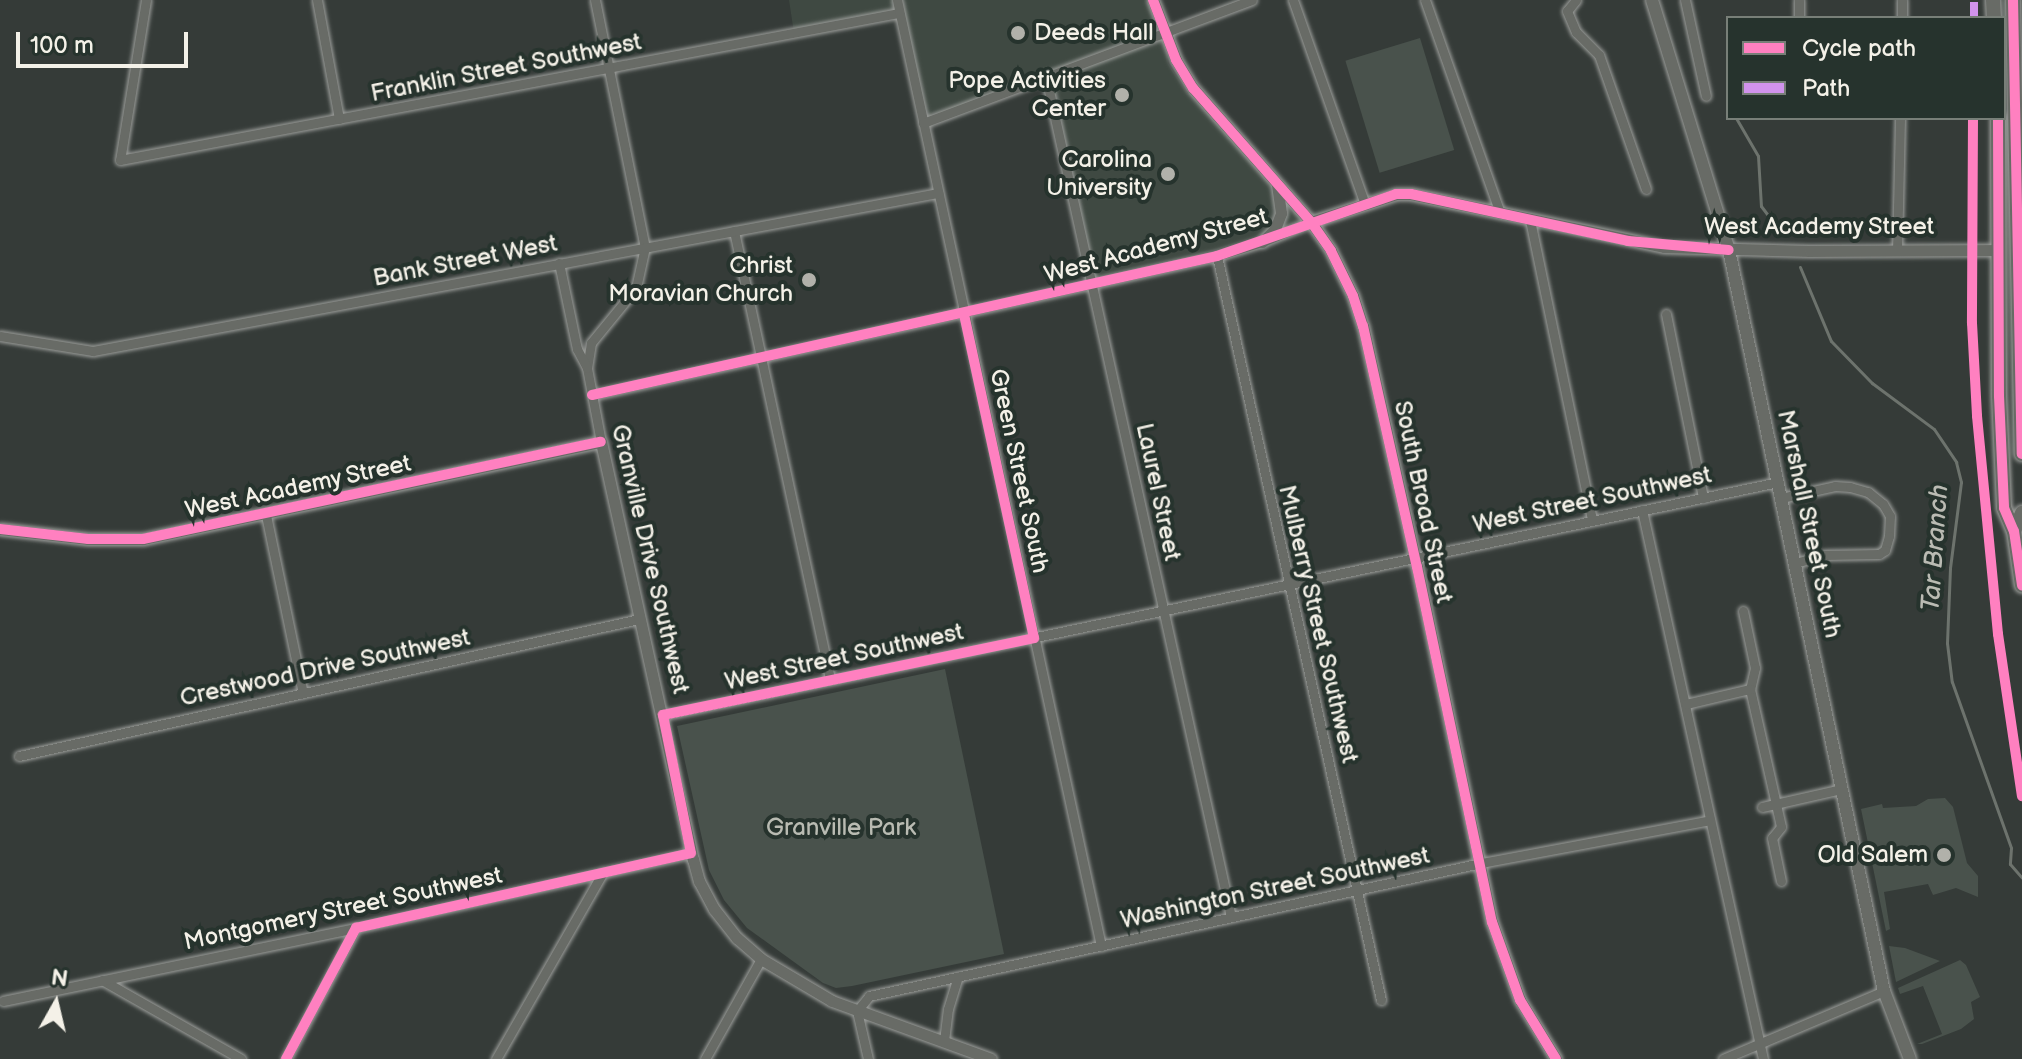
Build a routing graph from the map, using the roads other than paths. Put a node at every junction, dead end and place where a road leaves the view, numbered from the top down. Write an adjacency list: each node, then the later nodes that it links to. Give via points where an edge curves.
1 (146, 0): 18 (street, Franklin Street Southwest, via 120,160)
2 (317, 0): 18 (street)
3 (595, 0): 15 (street)
4 (897, 0): 13 (street, Green Street South)
5 (1153, 0): 14 (street, South Broad Street)
6 (1252, 0): 14 (street)
7 (1293, 0): 25 (street)
8 (1425, 0): 26 (street)
9 (1576, 0): 23 (street, via 1567,11 1576,32 1605,68)
10 (1652, 0): 33 (main road, Marshall Street South)
11 (1685, 0): 17 (street)
12 (2013, 0): 32 (main road)
13 (899, 13): 15 (street, Franklin Street Southwest); 21 (street, Green Street South)
14 (1164, 32): 16 (street); 22 (street, South Broad Street, via 1193,88)
15 (608, 69): 18 (street, Franklin Street Southwest); 31 (street)
16 (1046, 77): 21 (street); 38 (street, Laurel Street)
17 (1706, 96)
18 (339, 119)
19 (1900, 120): 35 (street)
20 (1998, 120): 34 (main road)
21 (923, 123): 24 (street, Green Street South)
22 (1277, 185): 28 (street, South Broad Street); 30 (street, via 1281,213)
23 (1646, 189)
24 (938, 193): 29 (street, Bank Street West); 39 (street, Green Street South)
25 (1365, 204): 26 (street, West Academy Street, via 1411,194); 28 (street, West Academy Street)
26 (1500, 213): 27 (street, West Academy Street)
27 (1530, 220): 33 (street, West Academy Street, via 1640,243); 54 (street)
28 (1311, 222): 30 (street, West Academy Street); 57 (street, South Broad Street, via 1347,280 1363,326)
29 (734, 231): 31 (street, Bank Street West); 42 (street)
30 (1262, 242): 36 (street, West Academy Street)
31 (645, 247): 37 (street, Bank Street West); 43 (street, via 636,288 591,343)
32 (2020, 249): 34 (street, West Academy Street); 45 (main road)
33 (1729, 250): 35 (street, West Academy Street); 48 (main road, Marshall Street South)
34 (1999, 250): 35 (street, West Academy Street); 56 (main road, via 2004,508)
35 (1897, 251)
36 (1217, 256): 38 (street, West Academy Street); 60 (street, Mulberry Street Southwest)
37 (559, 263): 41 (street, Bank Street West, via 93,351); 43 (street, Granville Drive Southwest, via 577,349)
38 (1092, 286): 39 (street, West Academy Street); 62 (street, Laurel Street)
39 (964, 313): 42 (street, West Academy Street); 64 (street, Green Street South)
40 (1666, 314): 49 (street)
41 (0, 336)
42 (760, 358): 44 (street, West Academy Street); 65 (street)
43 (587, 368): 44 (street, Granville Drive Southwest)
44 (592, 395): 46 (street, Granville Drive Southwest)
45 (2021, 404): 47 (main road)
46 (601, 442): 53 (street, West Academy Street); 63 (street, Granville Drive Southwest)
47 (2022, 454)
48 (1778, 482): 49 (street, West Street Southwest); 50 (main road, Marshall Street South)
49 (1703, 498): 51 (street, West Street Southwest)
50 (1781, 498): 58 (main road, Marshall Street South); 58 (street, via 1850,487 1868,492 1890,516 1885,550 1879,554 1825,555)
51 (1642, 510): 54 (street, West Street Southwest); 68 (street)
52 (2022, 513): 56 (main road)
53 (266, 515): 55 (street, West Academy Street, via 127,540); 67 (street)
54 (1592, 520): 57 (street, West Street Southwest)
55 (0, 529)
56 (2014, 531): 59 (main road)
57 (1415, 558): 60 (street, West Street Southwest); 76 (street, South Broad Street)
58 (1795, 563): 71 (main road, Marshall Street South)
59 (2022, 585)
60 (1289, 587): 62 (street, West Street Southwest); 79 (street, Mulberry Street Southwest)
61 (1743, 611): 66 (street, via 1755,668)
62 (1164, 612): 64 (street, West Street Southwest); 80 (street, Laurel Street)
63 (639, 619): 67 (street, Crestwood Drive Southwest); 69 (street, Granville Drive Southwest)
64 (1034, 638): 65 (street, West Street Southwest); 82 (street, Green Street South)
65 (830, 679): 69 (street, West Street Southwest)
66 (1750, 689): 68 (street); 72 (street)
67 (303, 693): 70 (street, Crestwood Drive Southwest)
68 (1686, 704): 74 (street)
69 (663, 715): 75 (street, Granville Drive Southwest)
70 (19, 756)
71 (1842, 789): 72 (street); 86 (main road, Marshall Street South)
72 (1776, 804): 73 (street); 78 (street, via 1781,827 1772,838)
73 (1762, 807)
74 (1710, 820): 76 (street, Washington Street Southwest); 91 (street)
75 (691, 853): 77 (street, Montgomery Street Southwest); 83 (street, Granville Drive Southwest, via 714,909)
76 (1481, 863): 79 (street, Washington Street Southwest); 98 (street, South Broad Street, via 1505,966)
77 (603, 872): 81 (street, Montgomery Street Southwest); 94 (street)
78 (1781, 881)
79 (1358, 891): 80 (street, Washington Street Southwest); 87 (street, Mulberry Street Southwest)
80 (1231, 917): 82 (street, Washington Street Southwest)
81 (356, 928): 85 (street, Montgomery Street Southwest); 93 (street)
82 (1101, 946): 84 (street, Washington Street Southwest)
83 (761, 959): 89 (street, Granville Drive Southwest); 95 (street)
84 (958, 977): 89 (street, Washington Street Southwest, via 869,996); 90 (street)
85 (102, 980): 88 (street, Montgomery Street Southwest); 92 (street)
86 (1884, 991): 91 (street); 101 (main road, Marshall Street South)
87 (1381, 1000)
88 (3, 1001)
89 (857, 1011): 90 (street, Granville Drive Southwest); 96 (street)
90 (944, 1041): 97 (street, Granville Drive Southwest)
91 (1757, 1045): 99 (street); 100 (street)
92 (241, 1059)
93 (286, 1059)
94 (496, 1059)
95 (705, 1059)
96 (868, 1059)
97 (991, 1059)
98 (1556, 1059)
99 (1723, 1059)
100 (1763, 1059)
101 (1910, 1059)

